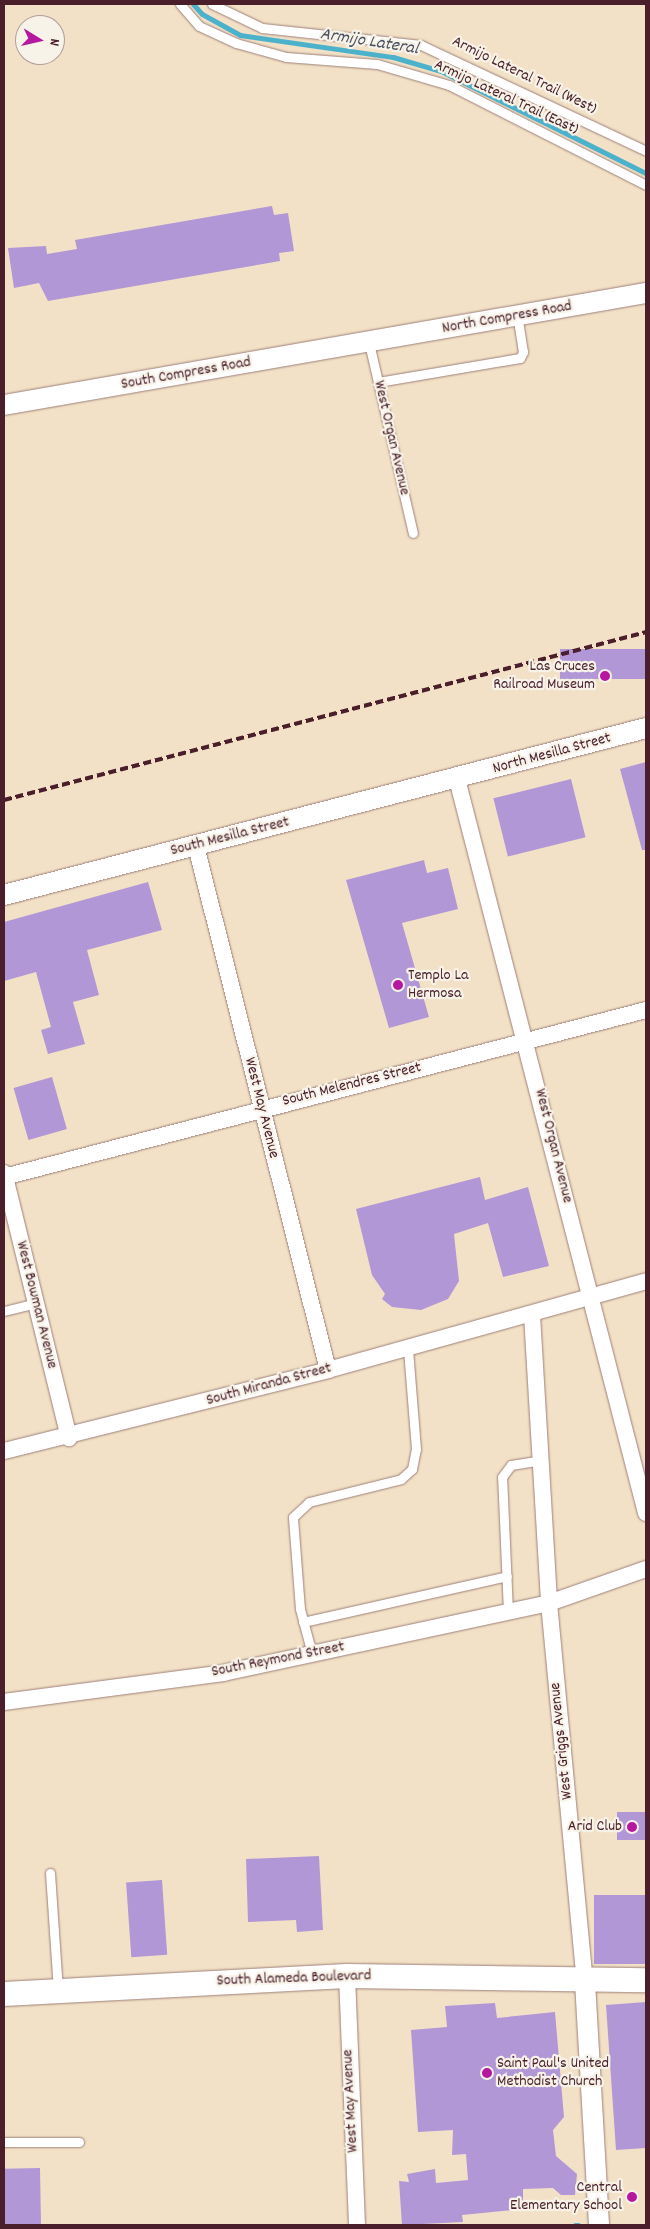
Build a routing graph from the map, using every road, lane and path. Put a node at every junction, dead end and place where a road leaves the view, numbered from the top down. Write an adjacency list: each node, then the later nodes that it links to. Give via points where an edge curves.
1 (180, 4): 4 (lane, Armijo Lateral Trail (East), via 199,26 236,42 286,57 377,64 449,85)
2 (212, 4): 3 (lane, Armijo Lateral Trail (West), via 262,28 421,45)
3 (646, 151)
4 (646, 185)
5 (646, 293): 6 (street, North Compress Road)
6 (518, 316): 7 (street, North Compress Road); 8 (lane, via 523,352 520,358)
7 (368, 343): 8 (lane, West Organ Avenue); 9 (street, South Compress Road)
8 (378, 382): 10 (lane, West Organ Avenue)
9 (4, 405)
10 (413, 533)
11 (646, 728): 12 (street, North Mesilla Street)
12 (457, 779): 13 (street, South Mesilla Street); 16 (street, West Organ Avenue)
13 (196, 846): 14 (street, South Mesilla Street); 17 (street, West May Avenue)
14 (4, 895)
15 (646, 1010): 16 (street, South Melendres Street)
16 (526, 1041): 17 (street, South Melendres Street); 20 (street, West Organ Avenue)
17 (260, 1109): 18 (street, South Melendres Street); 25 (street, West May Avenue)
18 (4, 1176): 21 (street, West Bowman Avenue)
19 (646, 1280): 20 (street, South Miranda Street)
20 (591, 1295): 23 (street, South Miranda Street); 29 (street, West Organ Avenue)
21 (36, 1303): 22 (lane); 26 (street, West Bowman Avenue)
22 (4, 1311)
23 (532, 1315): 24 (street, South Miranda Street); 28 (street, West Griggs Avenue)
24 (408, 1349): 25 (street, South Miranda Street); 34 (lane, via 416,1449 412,1469 401,1479 315,1500 295,1512)
25 (328, 1370): 26 (street, South Miranda Street)
26 (69, 1438): 27 (street, South Miranda Street)
27 (4, 1451)
28 (541, 1460): 31 (lane, via 511,1465 502,1477); 32 (street, West Griggs Avenue)
29 (646, 1513)
30 (646, 1569): 32 (street, South Reymond Street)
31 (507, 1576): 33 (lane); 34 (lane)
32 (549, 1603): 33 (street, South Reymond Street); 40 (street, West Griggs Avenue)
33 (508, 1612): 35 (street, South Reymond Street)
34 (303, 1622): 35 (lane)
35 (312, 1654): 36 (street, South Reymond Street, via 223,1673)
36 (4, 1702)
37 (50, 1873): 41 (lane)
38 (347, 1976): 40 (main road, South Alameda Boulevard, via 494,1975); 41 (main road, South Alameda Boulevard); 45 (street, West May Avenue)
39 (646, 1980): 40 (main road, South Alameda Boulevard)
40 (585, 1982): 46 (street, West Griggs Avenue)
41 (58, 1992): 42 (main road, South Alameda Boulevard)
42 (4, 1994)
43 (4, 2142): 44 (lane)
44 (79, 2142)
45 (357, 2225)
46 (599, 2225)

